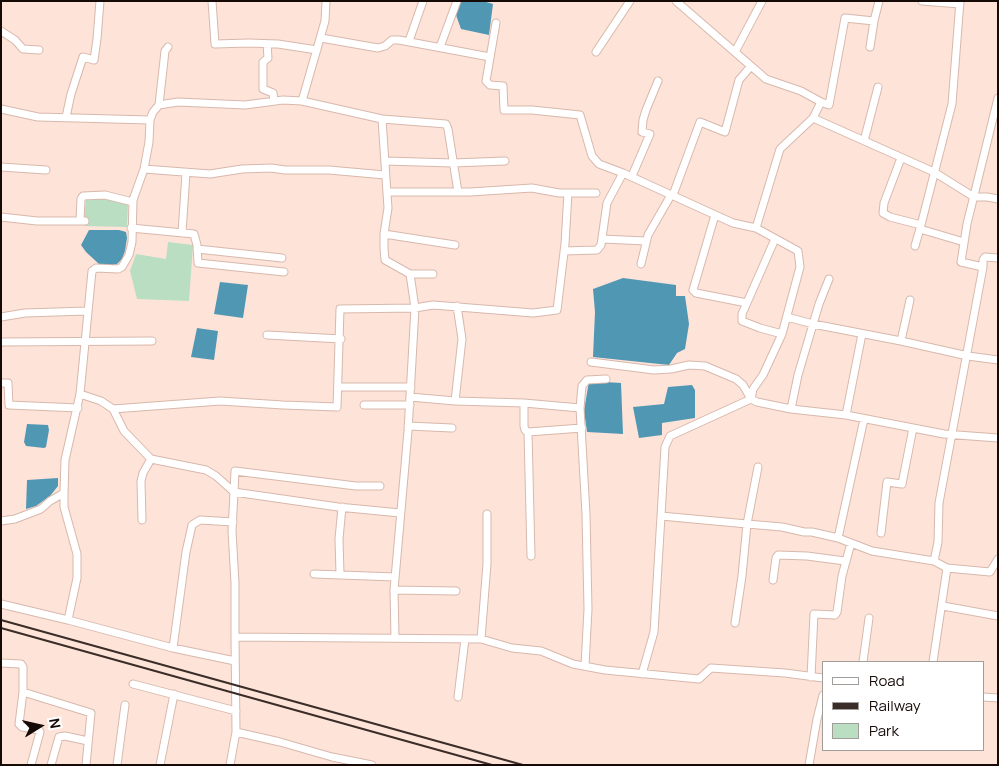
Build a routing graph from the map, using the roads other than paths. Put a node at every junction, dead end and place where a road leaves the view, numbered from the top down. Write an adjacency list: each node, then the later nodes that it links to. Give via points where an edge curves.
1 (100, 1): 35 (street, via 94,60 83,57)
2 (212, 1): 17 (street, via 215,44)
3 (326, 1): 15 (street)
4 (423, 1): 16 (street)
5 (457, 1): 20 (street)
6 (630, 1): 23 (street)
7 (676, 1): 24 (street)
8 (762, 1): 24 (street)
9 (879, 1): 12 (street)
10 (922, 1): 11 (street)
11 (960, 2): 47 (street, via 952,104)
12 (874, 21): 19 (street); 32 (street, via 845,18 830,105)
13 (496, 23): 25 (street)
14 (1, 31): 21 (street, via 23,49)
15 (321, 38): 16 (street, via 378,48 392,40); 22 (street)
16 (409, 41): 20 (street)
17 (267, 44): 22 (street); 30 (street, via 263,89 272,93)
18 (168, 46): 33 (street)
19 (870, 47)
20 (440, 48): 25 (street)
21 (39, 50)
22 (317, 50): 31 (street)
23 (596, 52)
24 (735, 52): 26 (street)
25 (490, 56): 49 (street, via 486,81 490,85 503,86 504,110 580,115 592,156 599,164)
26 (751, 66): 32 (street, via 766,79 801,91); 56 (street, via 738,80 725,132 700,122)
27 (658, 81): 51 (street, via 646,110 642,132 650,134)
28 (878, 86): 39 (street)
29 (998, 98): 57 (street)
30 (274, 101): 31 (street); 33 (street, via 245,105 178,102)
31 (302, 101): 37 (street)
32 (820, 102): 36 (street)
33 (159, 105): 38 (street)
34 (1, 109): 35 (street, via 38,117)
35 (66, 118): 38 (street)
36 (813, 118): 39 (street); 64 (street, via 780,149)
37 (382, 119): 41 (street); 43 (street, via 446,124)
38 (150, 120): 45 (street)
39 (864, 141): 40 (street)
40 (901, 158): 47 (street); 62 (street, via 883,213)
41 (385, 161): 43 (street); 50 (street)
42 (505, 161): 43 (street)
43 (453, 163): 53 (street)
44 (1, 167): 46 (street)
45 (144, 169): 48 (street); 59 (street)
46 (46, 170)
47 (934, 172): 57 (street); 62 (street)
48 (186, 173): 50 (street, via 271,168); 65 (street)
49 (623, 173): 51 (street); 67 (street, via 607,203)
50 (385, 174): 52 (street)
51 (632, 176): 56 (street)
52 (387, 192): 53 (street); 66 (street)
53 (458, 192): 54 (street, via 532,188)
54 (568, 193): 55 (street); 74 (street)
55 (596, 193)
56 (672, 195): 60 (street); 69 (street)
57 (974, 197): 58 (street); 70 (street)
58 (998, 199)
59 (133, 202): 61 (street, via 105,195 84,196 81,199 82,221); 63 (street)
60 (715, 215): 64 (street); 84 (street, via 693,290)
61 (1, 217)
62 (921, 227): 70 (street); 72 (street)
63 (131, 228): 65 (street); 87 (street, via 131,248 122,267 92,271)
64 (756, 228): 68 (street)
65 (182, 233): 73 (street, via 194,234)
66 (384, 234): 71 (street); 80 (street, via 386,260)
67 (602, 239): 69 (street); 74 (street, via 597,250)
68 (775, 239): 84 (street); 89 (street, via 798,251 800,267)
69 (646, 241): 77 (street)
70 (964, 242): 78 (street, via 961,262)
71 (455, 245)
72 (915, 246)
73 (198, 249): 75 (street); 79 (street, via 198,263)
74 (564, 251): 85 (street, via 557,310 533,313)
75 (282, 258)
76 (998, 258): 78 (street, via 984,257)
77 (641, 264)
78 (983, 267): 99 (street)
79 (284, 272)
80 (410, 274): 81 (street); 86 (street)
81 (433, 274)
82 (829, 279): 90 (street)
83 (910, 300): 97 (street)
84 (747, 303): 91 (street, via 742,320)
85 (457, 306): 86 (street); 109 (street, via 462,340)
86 (415, 308): 94 (street, via 340,309); 105 (street)
87 (87, 311): 88 (street); 95 (street)
88 (1, 317)
89 (787, 317): 90 (street); 91 (street)
90 (813, 324): 92 (street); 116 (street)
91 (782, 334): 108 (street)
92 (862, 334): 97 (street); 117 (street)
93 (267, 335): 94 (street)
94 (341, 339): 104 (street)
95 (85, 341): 96 (street); 98 (street); 106 (street)
96 (152, 341)
97 (901, 341): 99 (street)
98 (1, 342)
99 (968, 356): 100 (street); 124 (street)
100 (998, 360)
101 (591, 362): 108 (street, via 654,370 705,366 736,379)
102 (606, 379): 114 (street, via 587,380 582,386)
103 (1, 383): 113 (street, via 8,384 8,405)
104 (339, 387): 105 (street); 115 (street, via 338,407 220,401)
105 (411, 387): 107 (street)
106 (80, 394): 113 (street); 115 (street)
107 (410, 397): 109 (street); 112 (street)
108 (751, 399): 116 (street); 134 (street, via 670,436 665,447)
109 (455, 401): 110 (street)
110 (524, 403): 114 (street); 123 (street, via 524,426)
111 (364, 405): 112 (street)
112 (410, 405): 119 (street)
113 (78, 408): 130 (street, via 65,460)
114 (580, 408): 121 (street)
115 (113, 409): 126 (street, via 124,431)
116 (791, 409): 117 (street)
117 (846, 415): 118 (street)
118 (864, 419): 122 (street); 140 (street)
119 (408, 426): 120 (street); 132 (street)
120 (452, 428)
121 (582, 428): 123 (street); 168 (street, via 588,599)
122 (913, 428): 124 (street); 139 (street, via 902,484 887,482)
123 (528, 432): 142 (street)
124 (952, 434): 125 (street); 145 (street, via 939,503)
125 (998, 438)
126 (151, 459): 129 (street, via 206,470); 135 (street, via 141,481)
127 (758, 467): 138 (street)
128 (380, 486): 129 (street, via 235,471)
129 (234, 492): 131 (street); 137 (street)
130 (64, 493): 136 (street, via 41,509); 157 (street, via 64,507 76,554 77,578)
131 (342, 508): 132 (street); 148 (street)
132 (400, 513): 149 (street)
133 (487, 514): 162 (street)
134 (661, 516): 138 (street); 169 (street, via 654,632)
135 (142, 520)
136 (1, 521)
137 (233, 522): 159 (street); 163 (street, via 200,520 192,525)
138 (747, 524): 140 (street); 158 (street)
139 (881, 533)
140 (838, 538): 141 (street)
141 (851, 543): 144 (street); 145 (street, via 872,551)
142 (531, 556)
143 (998, 559): 146 (street, via 990,572)
144 (845, 561): 150 (street, via 778,555); 170 (street, via 837,612 835,615 814,614)
145 (934, 561): 146 (street)
146 (947, 568): 154 (street)
147 (314, 574): 148 (street)
148 (340, 574): 149 (street)
149 (395, 577): 151 (street)
150 (773, 580)
151 (394, 590): 152 (street); 160 (street)
152 (456, 591)
153 (1, 604): 157 (street)
154 (942, 606): 155 (street); 166 (street)
155 (998, 616)
156 (869, 618): 165 (street)
157 (68, 620): 163 (street)
158 (734, 623)
159 (235, 637): 160 (street); 164 (street)
160 (395, 638): 161 (street)
161 (465, 638): 162 (street); 175 (street)
162 (481, 639): 168 (street, via 512,648 541,651)
163 (173, 648): 164 (street)
164 (235, 661): 180 (street)
165 (863, 661)
166 (933, 661)
167 (1, 663): 173 (street, via 21,664)
168 (585, 666): 169 (street)
169 (642, 674): 170 (street, via 699,679 710,668)
170 (811, 677): 171 (street)
171 (822, 678)
172 (133, 684): 174 (street)
173 (23, 692): 182 (street, via 91,713); 183 (street, via 20,724 40,732)
174 (174, 694): 180 (street); 187 (street)
175 (458, 697)
176 (984, 697): 178 (street)
177 (822, 698): 190 (street)
178 (998, 698)
179 (125, 705): 186 (street)
180 (236, 711): 181 (street)
181 (236, 732): 188 (street); 189 (street)
182 (88, 741): 184 (street, via 59,737); 185 (street)
183 (31, 765)
184 (50, 765)
185 (86, 765)
186 (117, 765)
187 (160, 765)
188 (230, 765)
189 (372, 765)
190 (809, 765)

